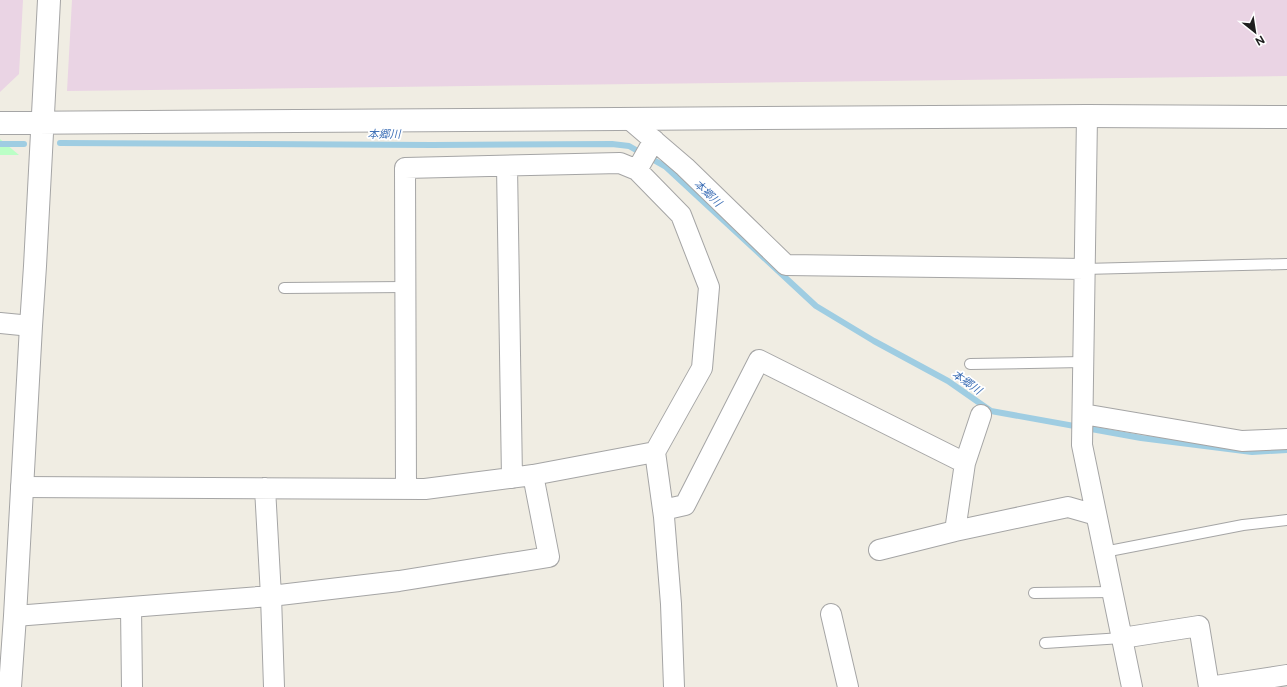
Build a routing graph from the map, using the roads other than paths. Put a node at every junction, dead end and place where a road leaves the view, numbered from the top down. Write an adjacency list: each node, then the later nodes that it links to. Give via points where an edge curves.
1 (49, 0): 6 (street)
2 (1087, 116): 3 (street); 4 (street); 11 (street)
3 (1287, 117)
4 (629, 119): 6 (street); 7 (street)
5 (0, 123): 6 (street)
6 (43, 123): 15 (street)
7 (654, 141): 9 (street); 11 (street, via 685,167 786,265)
8 (507, 166): 9 (street, via 620,164); 12 (street, via 405,168); 24 (street)
9 (637, 170): 21 (street, via 681,215 709,287 702,368)
10 (1287, 264): 11 (lane)
11 (1084, 269): 16 (street)
12 (404, 287): 13 (lane); 27 (street)
13 (284, 288)
14 (0, 324): 15 (street)
15 (31, 326): 25 (street)
16 (1083, 362): 17 (lane); 19 (street)
17 (970, 364)
18 (981, 414): 22 (street)
19 (1082, 414): 20 (street, via 1242,441); 29 (street, via 1082,445)
20 (1287, 439)
21 (655, 452): 23 (street); 28 (street)
22 (965, 462): 28 (street, via 759,360 685,505); 31 (street)
23 (533, 475): 24 (street); 36 (street, via 549,557)
24 (512, 478): 27 (street)
25 (21, 487): 26 (street); 39 (street)
26 (265, 488): 27 (street); 36 (street)
27 (406, 489)
28 (663, 510): 46 (street, via 671,604)
29 (1096, 515): 31 (street, via 1068,507); 33 (street)
30 (1287, 520): 33 (lane, via 1243,525)
31 (955, 531): 32 (street)
32 (879, 550)
33 (1104, 552): 34 (street)
34 (1112, 592): 35 (lane); 40 (street)
35 (1034, 593)
36 (271, 596): 37 (street); 45 (street)
37 (131, 608): 39 (street); 44 (street)
38 (831, 614): 47 (street)
39 (15, 616): 43 (street)
40 (1122, 638): 41 (lane); 42 (street, via 1198,626 1209,687); 48 (street)
41 (1044, 644)
42 (1287, 676)
43 (10, 687)
44 (132, 687)
45 (274, 687)
46 (674, 687)
47 (848, 687)
48 (1132, 687)

